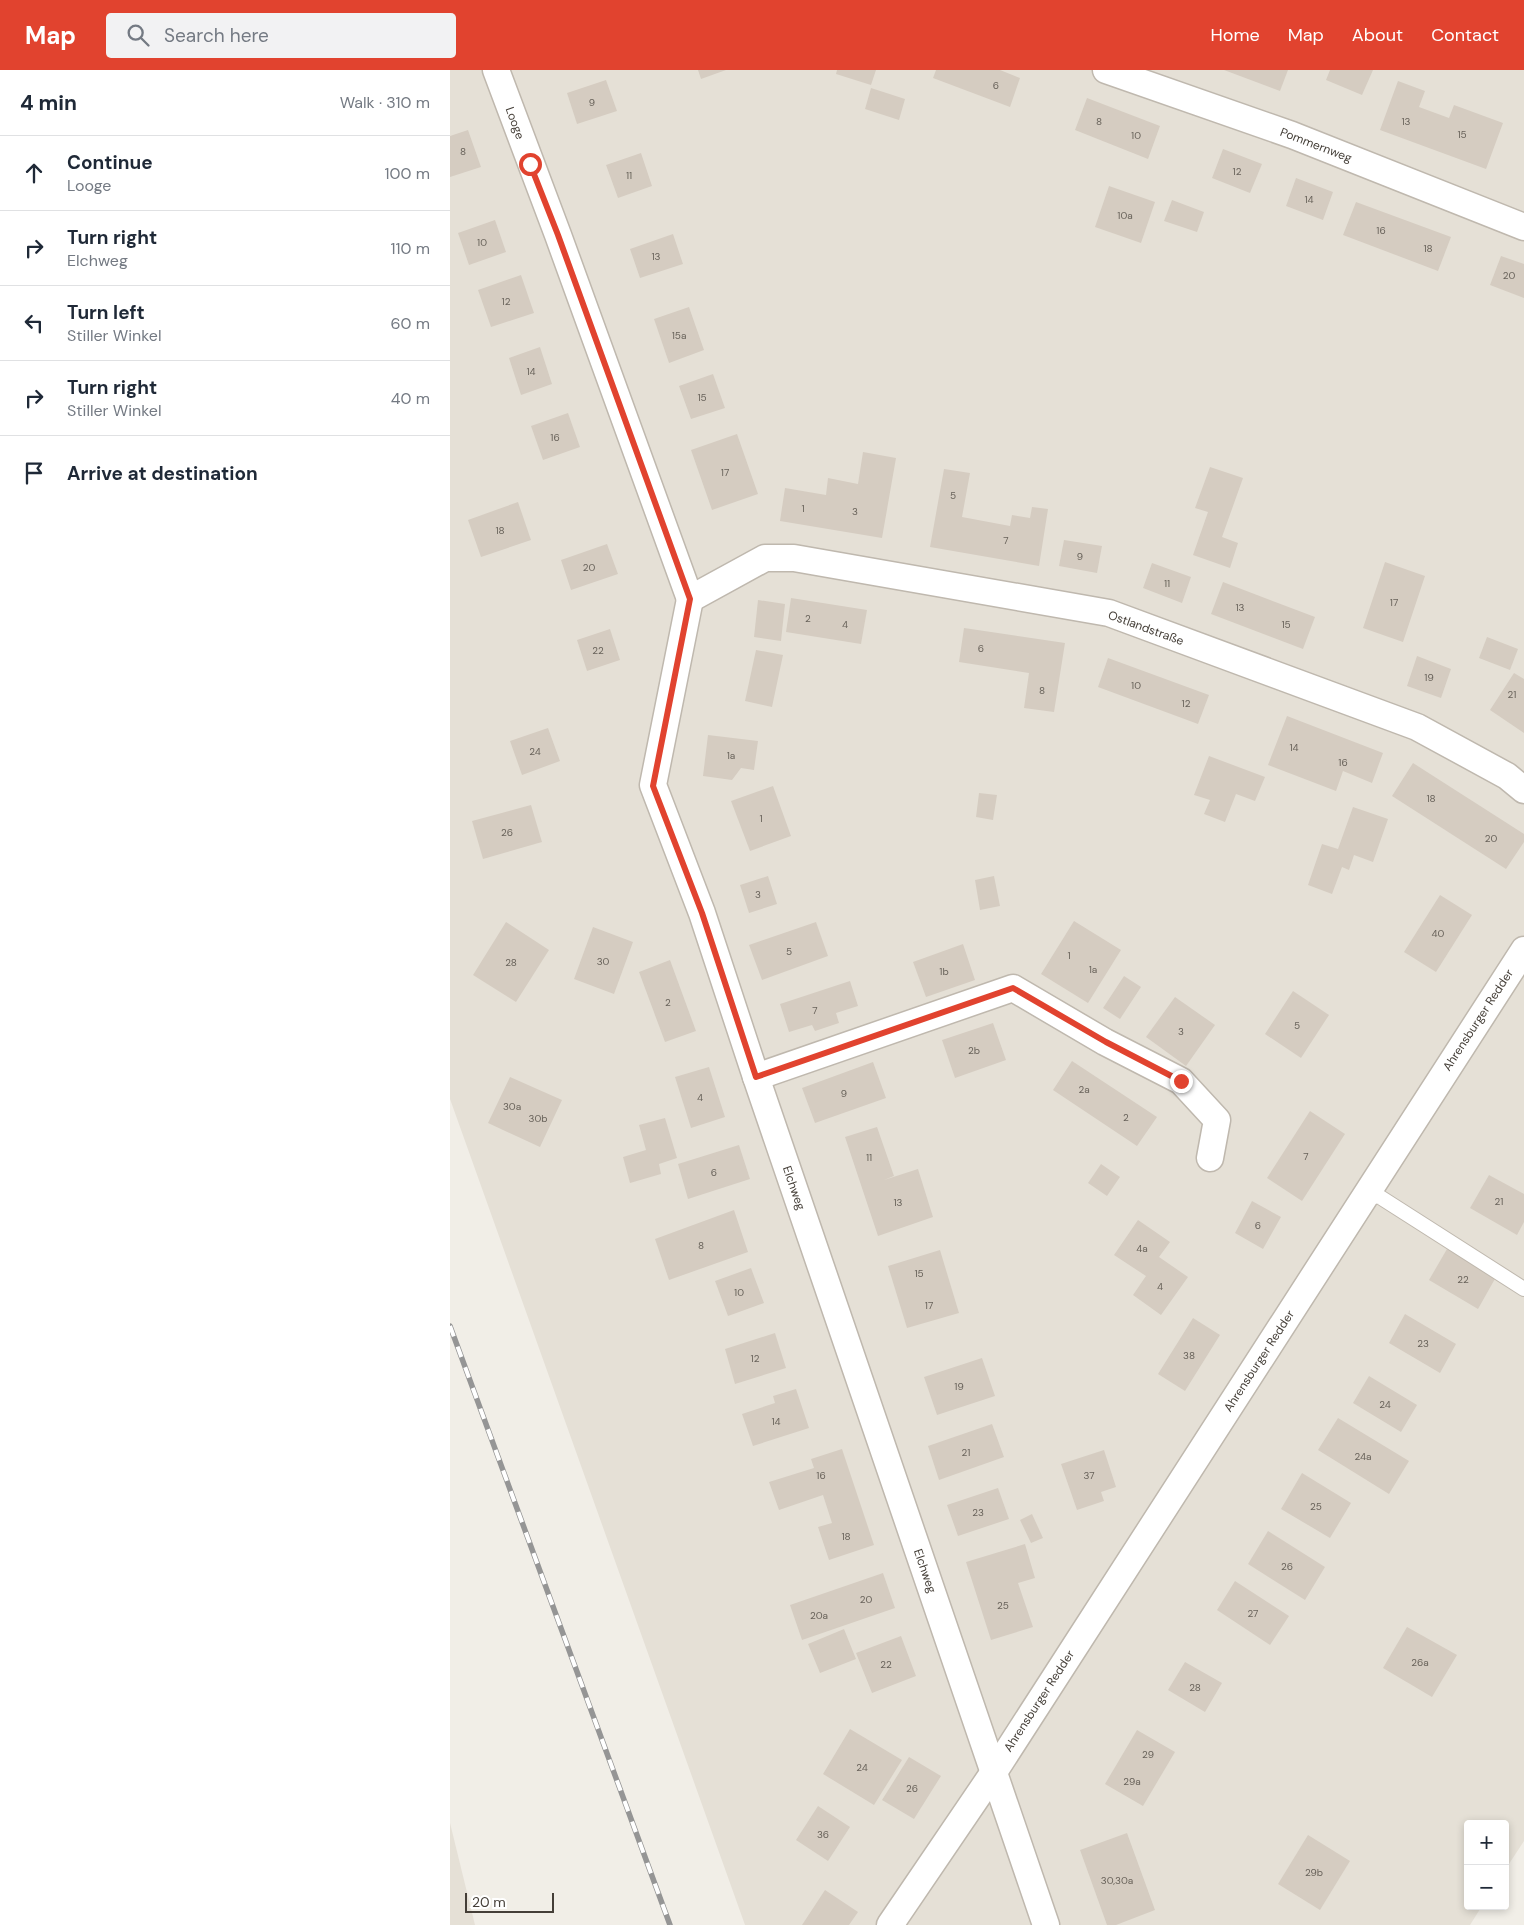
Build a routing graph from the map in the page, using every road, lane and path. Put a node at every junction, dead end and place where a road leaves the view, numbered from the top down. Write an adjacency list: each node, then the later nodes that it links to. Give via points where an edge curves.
1 (496, 70): 4 (street, Looge)
2 (1106, 70): 3 (street, Pommernweg, via 1292,135)
3 (1524, 227)
4 (690, 599): 5 (street, Ostlandstraße, via 765,558 794,558 1109,613 1418,727 1507,776); 7 (street, Elchweg, via 653,786 702,913)
5 (1524, 790)
6 (1524, 950): 9 (street, Ahrensburger Redder)
7 (756, 1077): 8 (street, via 1013,988 1181,1081 1217,1120); 11 (street, Elchweg)
8 (1210, 1158)
9 (1366, 1195): 10 (lane, via 1380,1197); 11 (street, Ahrensburger Redder)
10 (1524, 1289)
11 (994, 1772): 12 (street, Ahrensburger Redder); 13 (street)
12 (890, 1925)
13 (1046, 1925)

